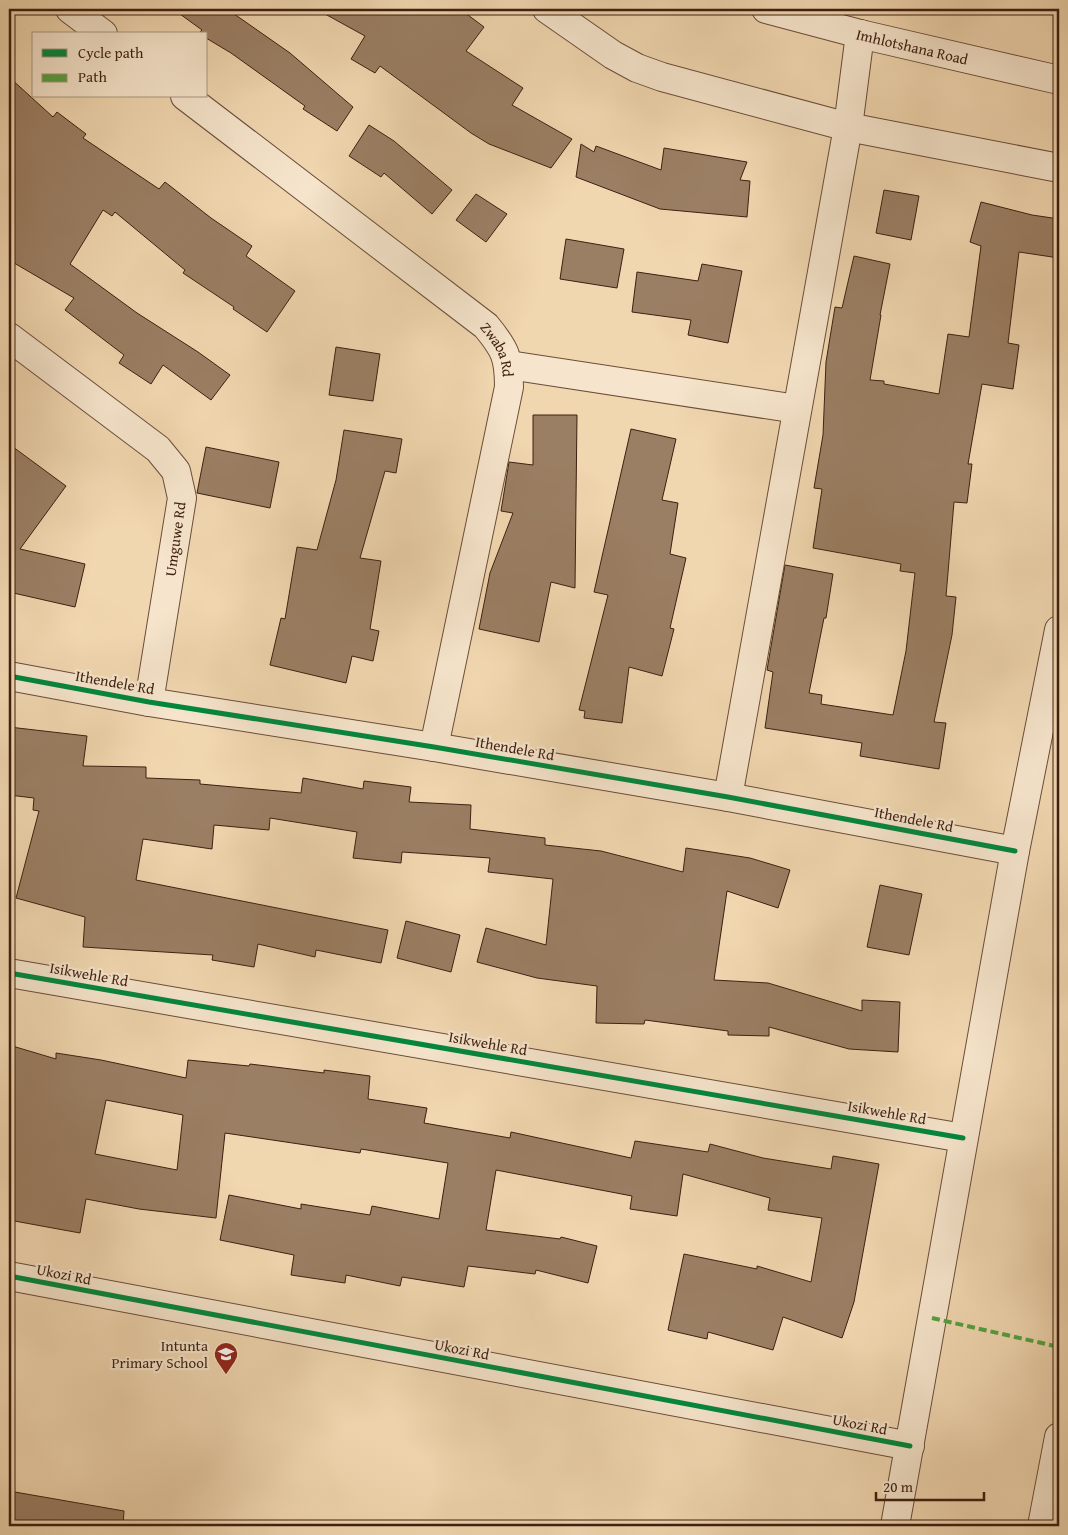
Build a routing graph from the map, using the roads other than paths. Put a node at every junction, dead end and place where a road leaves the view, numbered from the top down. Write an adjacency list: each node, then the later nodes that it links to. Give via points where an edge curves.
1 (70, 9): 4 (street)
2 (547, 9): 8 (street, via 637,68)
3 (766, 9): 5 (street, Imhlotshana Road)
4 (100, 32)
5 (860, 34): 6 (street, Imhlotshana Road); 8 (street)
6 (1059, 80)
7 (188, 98): 11 (street, Zwaba Rd, via 486,326 502,345)
8 (848, 127): 9 (street); 12 (street)
9 (1059, 168)
10 (9, 337): 15 (street, Umguwe Rd, via 158,449 176,471 182,498)
11 (509, 365): 12 (street); 16 (street, Zwaba Rd, via 509,387)
12 (797, 409): 17 (street)
13 (1059, 630): 18 (street)
14 (9, 676): 15 (street, Ithendele Rd)
15 (149, 702): 16 (street, Ithendele Rd)
16 (434, 747): 17 (street, Ithendele Rd)
17 (728, 797): 18 (street, Ithendele Rd)
18 (1015, 851): 20 (street)
19 (9, 973): 20 (street, Isikwehle Rd)
20 (964, 1138): 23 (street)
21 (9, 1276): 23 (street, Ukozi Rd)
22 (1059, 1437): 25 (street)
23 (910, 1446): 24 (street)
24 (895, 1526)
25 (1042, 1526)

